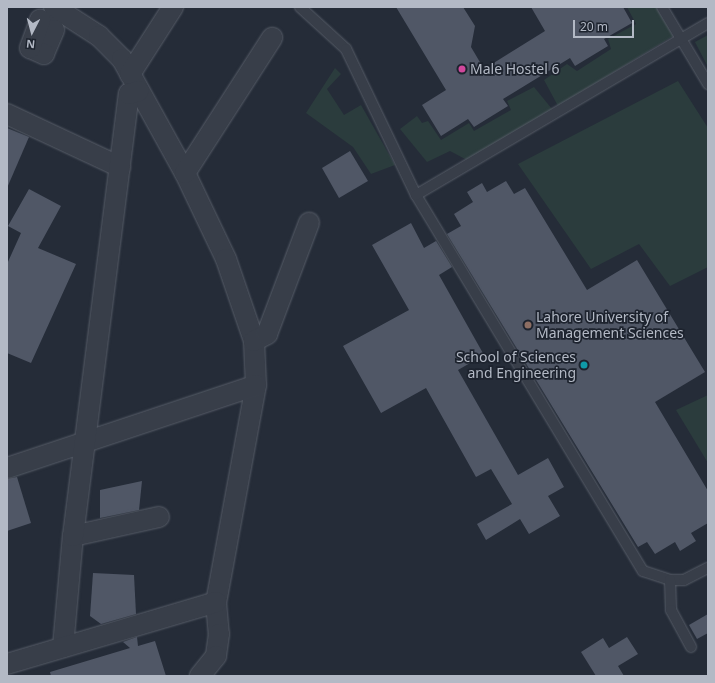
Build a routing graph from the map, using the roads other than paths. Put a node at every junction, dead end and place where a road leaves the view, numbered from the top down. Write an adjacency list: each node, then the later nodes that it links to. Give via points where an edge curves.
1 (173, 7): 8 (street)
2 (300, 7): 13 (lane, via 346,49)
3 (662, 7): 7 (lane)
4 (59, 8): 8 (street, via 110,46)
5 (708, 24): 7 (lane)
6 (272, 38): 12 (street)
7 (680, 39): 9 (lane); 13 (lane)
8 (135, 83): 11 (street, via 129,94); 12 (street)
9 (708, 84)
10 (7, 114): 11 (street)
11 (120, 167): 17 (street)
12 (185, 173): 15 (street, via 226,259)
13 (416, 195): 22 (lane, via 643,571)
14 (309, 223): 15 (street, via 267,334)
15 (254, 342): 16 (street)
16 (256, 385): 17 (street); 23 (street)
17 (88, 439): 18 (street); 20 (street)
18 (7, 468)
19 (158, 517): 20 (street)
20 (73, 536): 25 (street)
21 (708, 568): 22 (lane, via 684,580)
22 (670, 580): 24 (lane, via 671,610)
23 (216, 602): 25 (street); 27 (street, via 219,634 216,656)
24 (691, 646)
25 (63, 647): 26 (street)
26 (7, 664)
27 (200, 676)

